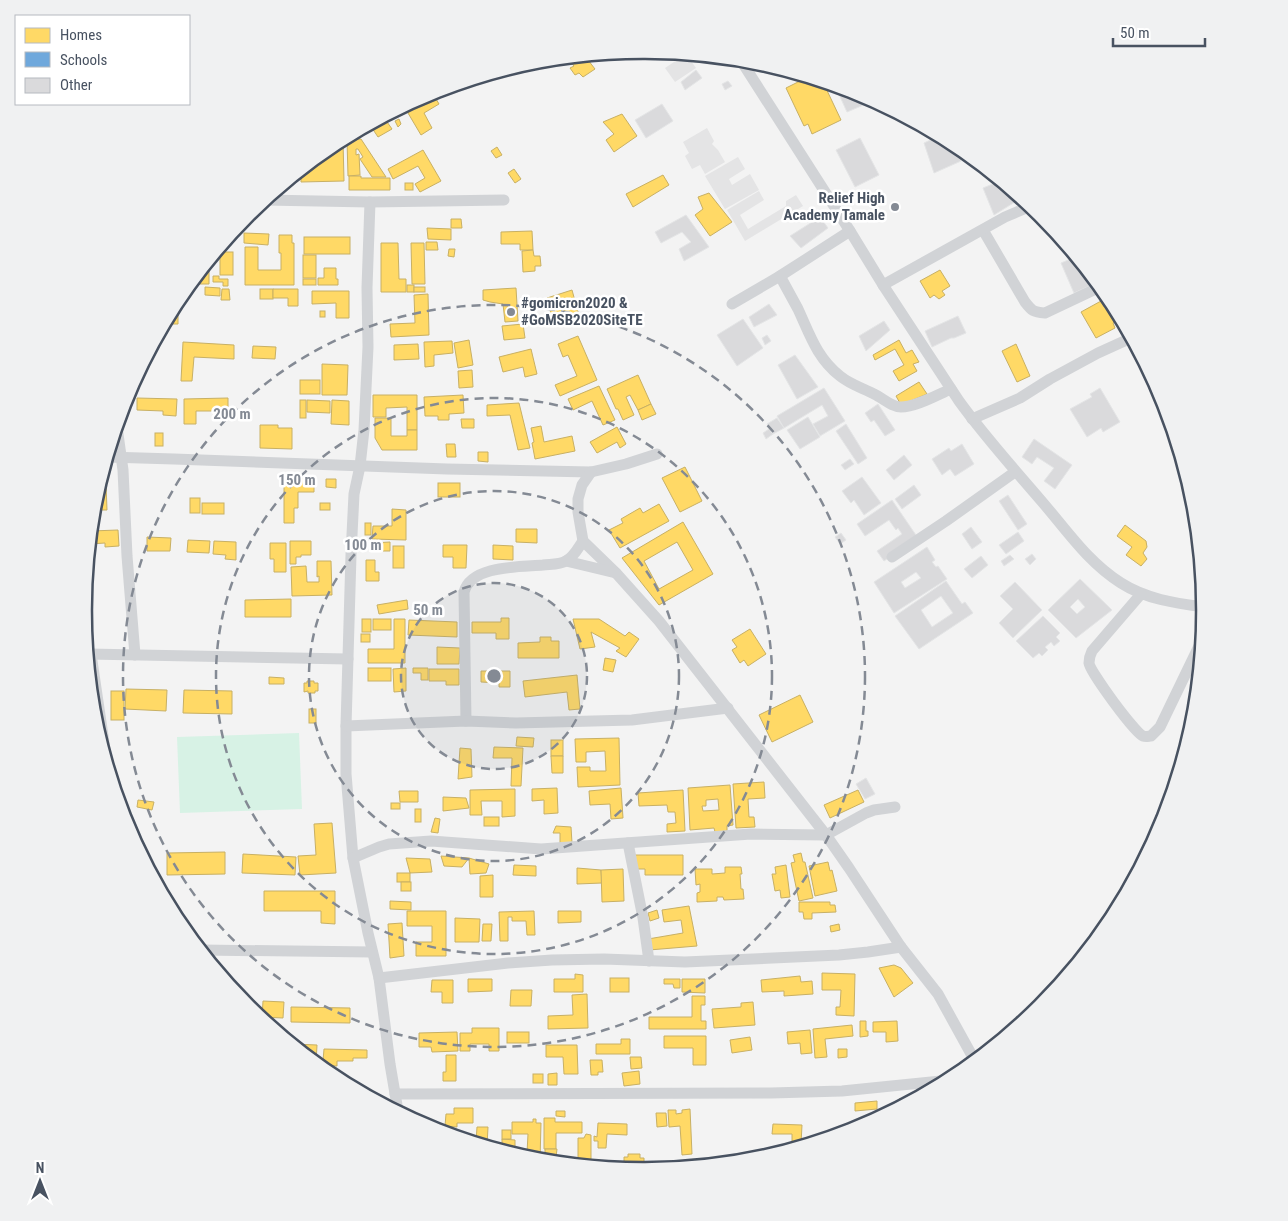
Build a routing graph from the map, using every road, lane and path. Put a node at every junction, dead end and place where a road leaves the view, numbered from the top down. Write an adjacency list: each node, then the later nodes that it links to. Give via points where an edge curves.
1 (746, 68): 7 (street)
2 (275, 200): 4 (street)
3 (504, 200): 4 (street)
4 (370, 202): 19 (street, via 368,346)
5 (1021, 208): 6 (street)
6 (982, 230): 9 (street); 10 (street, via 1032,311 1045,313)
7 (850, 231): 8 (street); 9 (street)
8 (780, 276): 11 (street); 13 (street, via 820,356 842,378 900,407)
9 (883, 285): 13 (street)
10 (1093, 290)
11 (732, 304)
12 (1125, 341): 14 (street, via 1020,398)
13 (951, 389): 14 (street)
14 (972, 419): 21 (street)
15 (119, 441): 18 (street)
16 (657, 454): 20 (street)
17 (114, 457): 18 (street)
18 (122, 458): 19 (street); 29 (street)
19 (360, 466): 20 (street); 31 (street, via 354,494)
20 (591, 472): 22 (street, via 578,499)
21 (1015, 472): 23 (street); 26 (street, via 1097,566)
22 (583, 541): 24 (street); 25 (street)
23 (892, 557)
24 (566, 561): 25 (street); 33 (street, via 495,570 471,580 465,588)
25 (616, 573): 32 (street)
26 (1141, 594): 27 (street); 30 (street, via 1092,651 1089,664 1134,729 1143,736 1151,736 1160,728)
27 (1196, 606)
28 (94, 654): 29 (street)
29 (135, 655): 31 (street)
30 (1194, 657)
31 (348, 659): 34 (street)
32 (728, 708): 33 (street, via 632,720 516,723); 36 (street)
33 (466, 720): 34 (street)
34 (346, 726): 38 (street, via 346,774)
35 (896, 807): 36 (street, via 866,813)
36 (826, 835): 37 (street, via 751,834); 39 (street)
37 (628, 844): 38 (street, via 541,849 432,841 379,846); 42 (street)
38 (353, 858): 41 (street)
39 (900, 947): 42 (street, via 839,954); 44 (street, via 938,994)
40 (209, 950): 41 (street)
41 (372, 952): 43 (street)
42 (649, 961): 43 (street, via 552,960)
43 (379, 978): 46 (street)
44 (971, 1054)
45 (930, 1082): 46 (street, via 771,1094)
46 (395, 1094): 47 (street)
47 (397, 1103)

